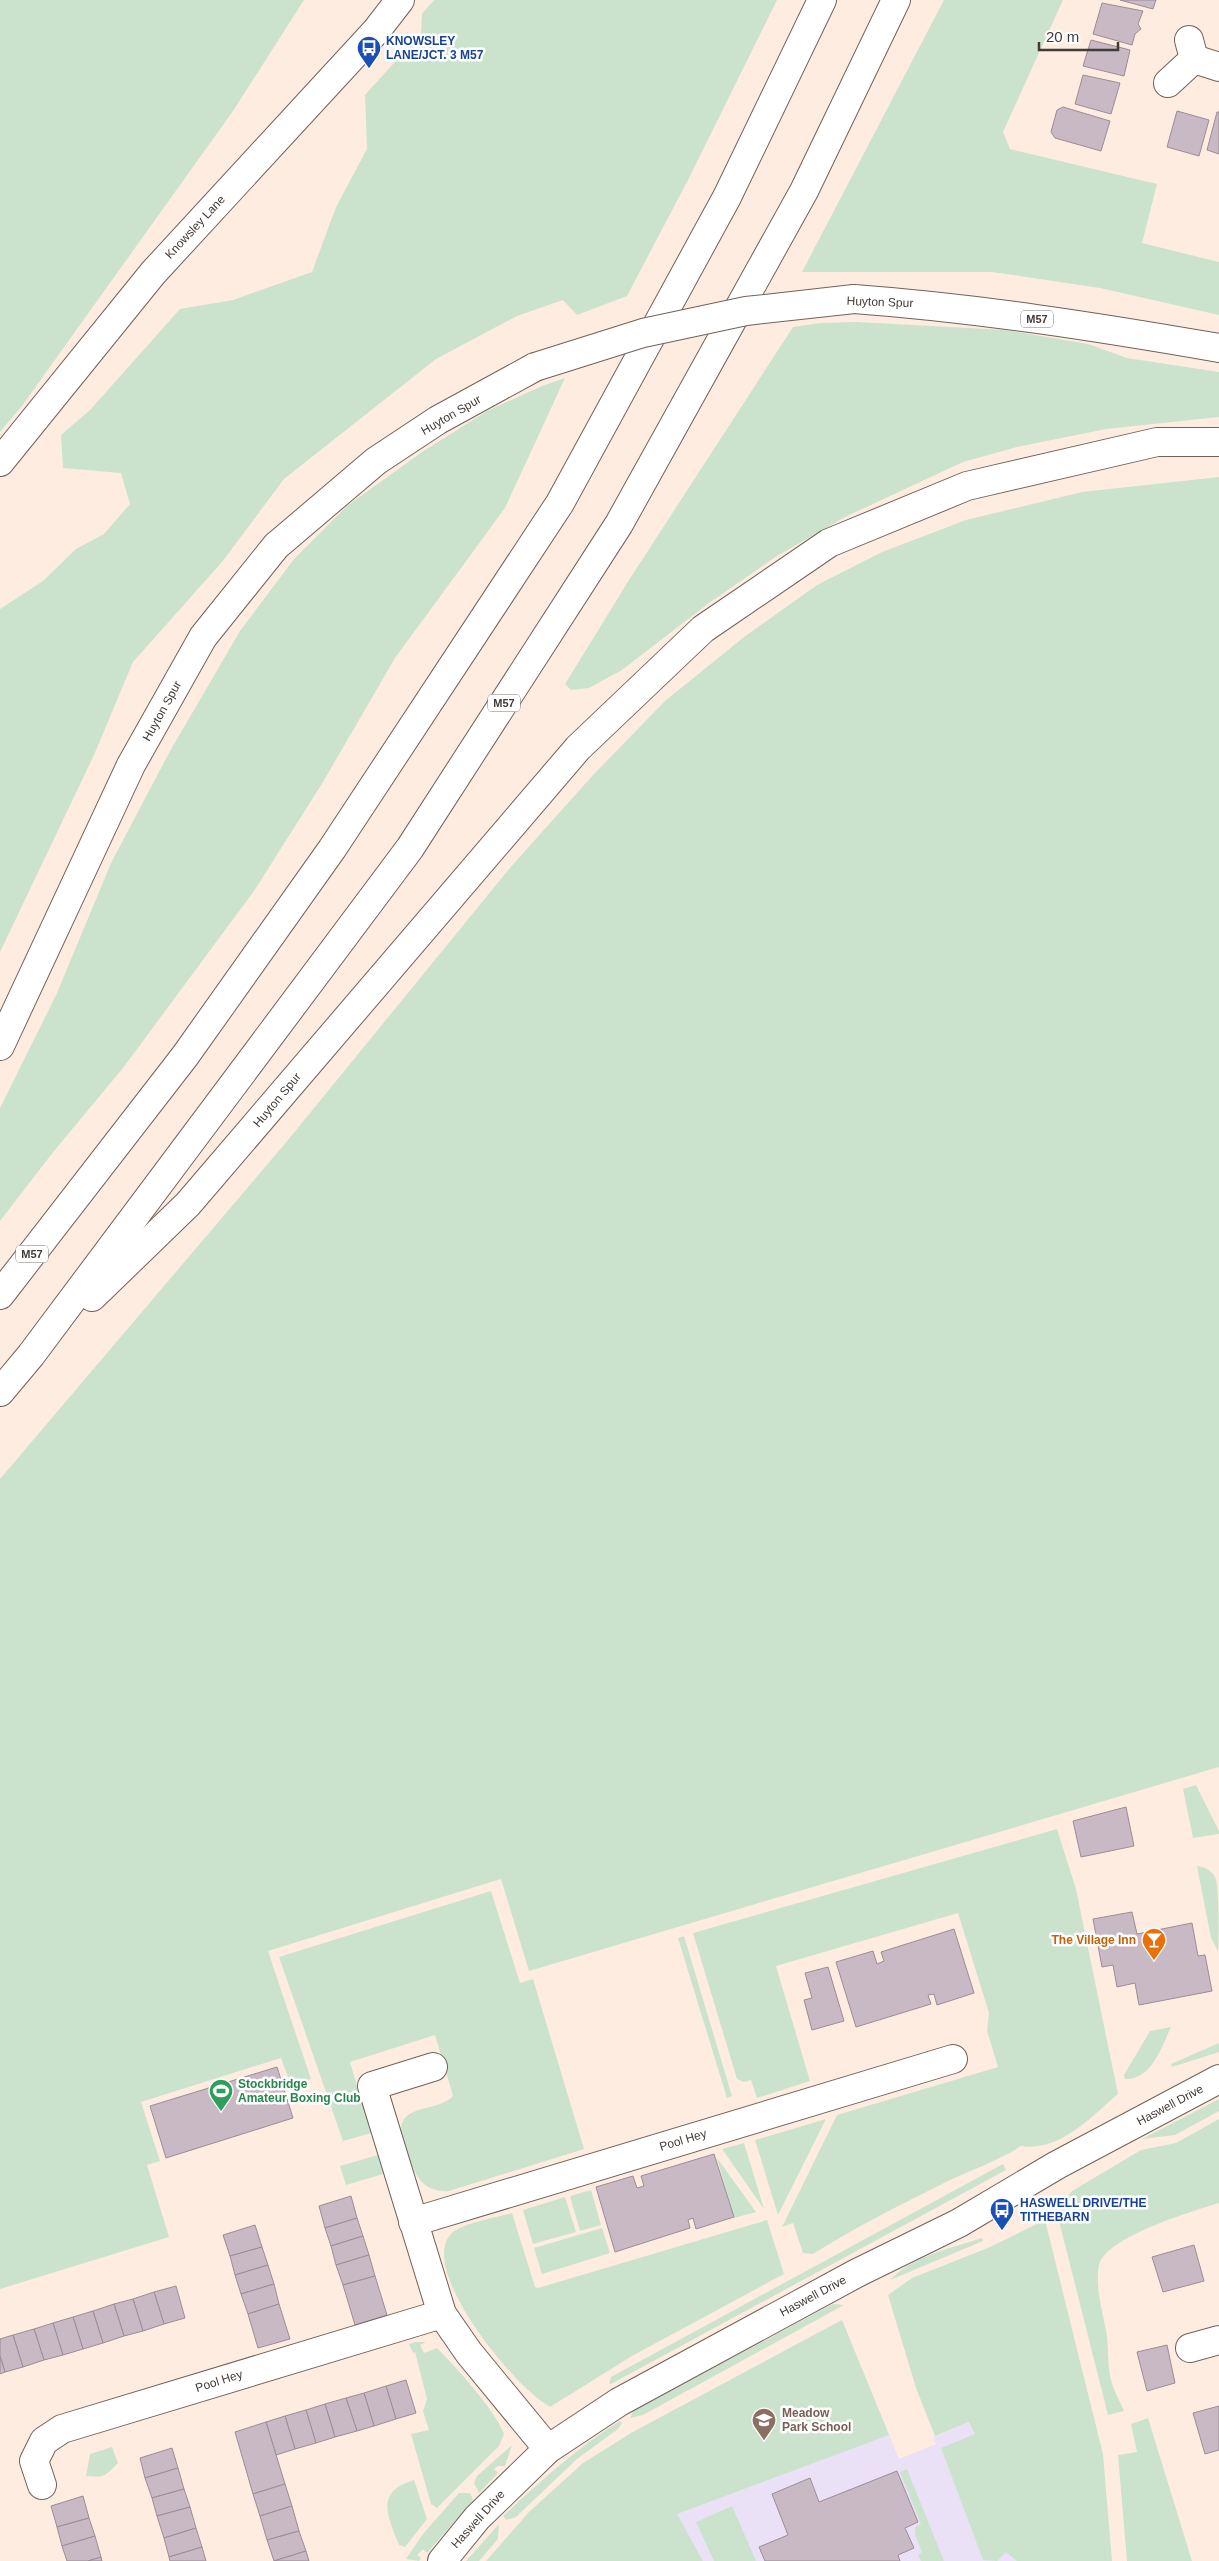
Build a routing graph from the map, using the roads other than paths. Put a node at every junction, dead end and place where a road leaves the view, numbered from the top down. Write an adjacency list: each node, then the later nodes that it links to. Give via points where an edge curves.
1 (400, 0): 8 (main road, Knowsley Lane, via 376,31 153,273)
2 (822, 0): 10 (main road, M57, via 727,197 560,503 332,849 185,1056)
3 (896, 0): 11 (main road, M57, via 804,192 613,532 410,848)
4 (1201, 55): 5 (main road)
5 (1168, 83)
6 (1219, 348): 9 (main road, Huyton Spur / M57, bridge, via 1076,324 854,299 746,311 643,333 535,367 438,420 376,461 276,546 209,630 131,765)
7 (1219, 442): 11 (main road, Huyton Spur / M57, via 1156,442 967,486 828,543 703,629 578,748 188,1204)
8 (0, 462)
9 (0, 1046)
10 (0, 1295)
11 (31, 1355): 12 (main road, M57)
12 (0, 1392)
13 (953, 2059): 16 (main road, Pool Hey)
14 (433, 2067): 16 (main road, via 372,2086)
15 (1219, 2079): 20 (main road, Haswell Drive, via 1057,2165 959,2223 692,2360 619,2402)
16 (413, 2222): 17 (main road)
17 (442, 2314): 20 (main road, via 470,2354); 21 (main road, Pool Hey, via 62,2429 44,2441 34,2461)
18 (1219, 2340): 19 (main road)
19 (1190, 2348)
20 (548, 2449): 22 (main road, Haswell Drive, via 477,2518)
21 (42, 2485)
22 (442, 2561)

